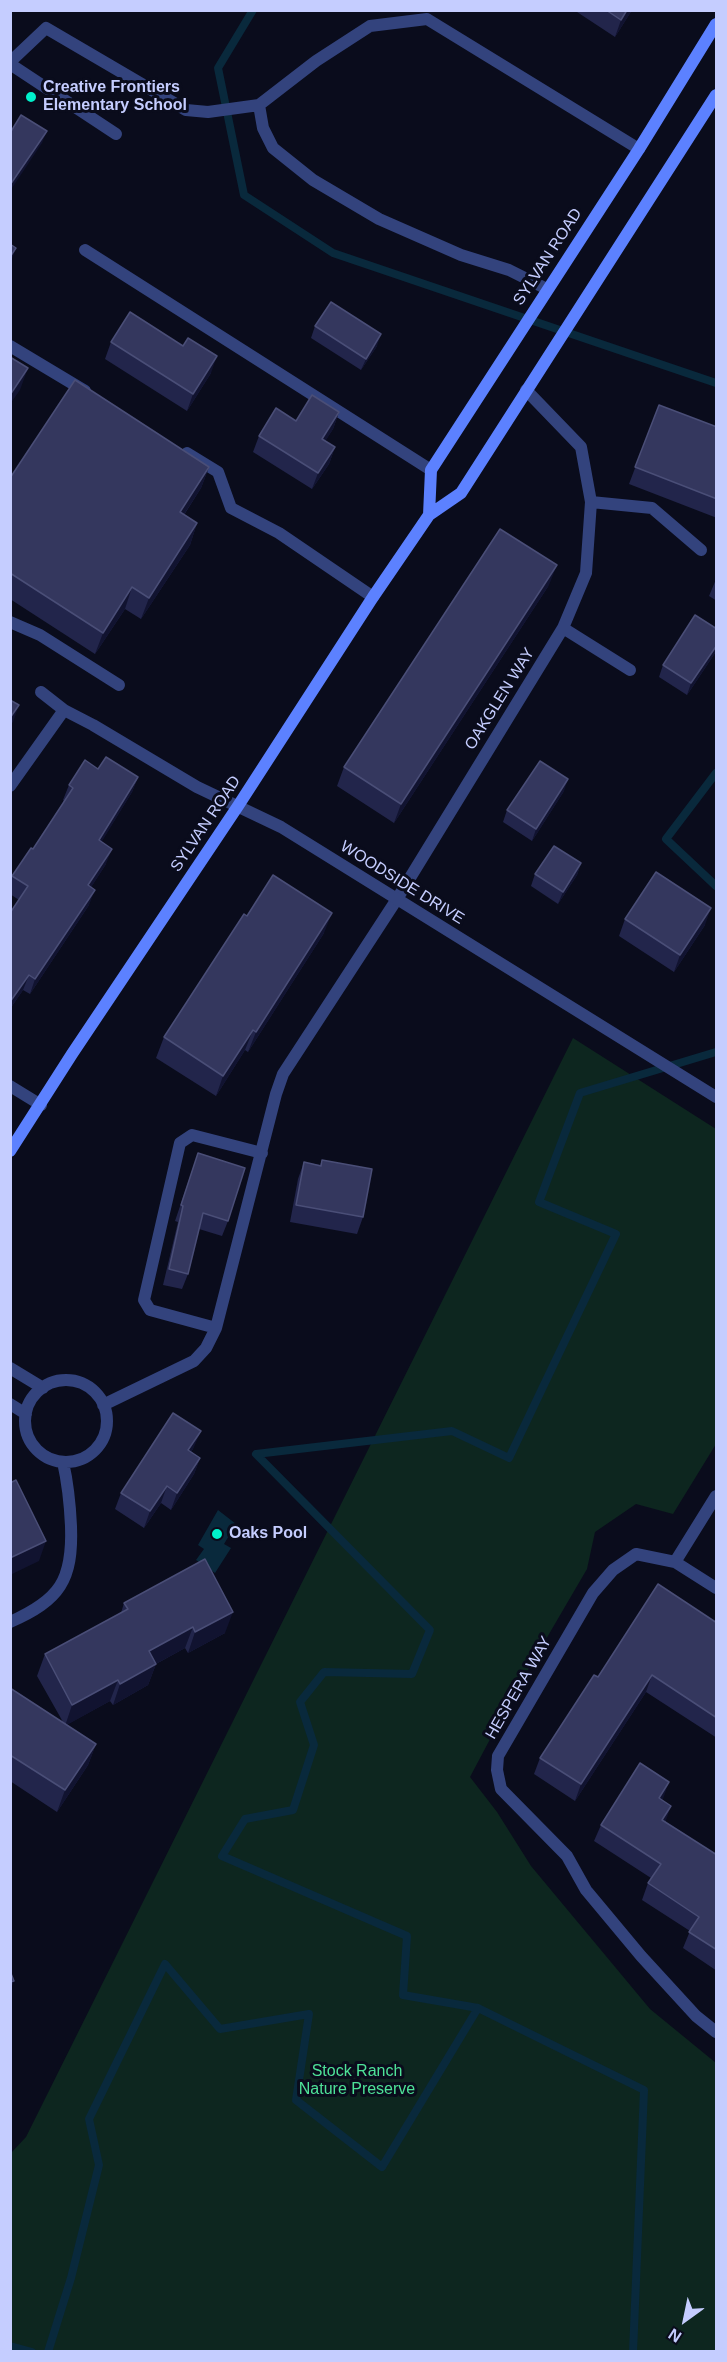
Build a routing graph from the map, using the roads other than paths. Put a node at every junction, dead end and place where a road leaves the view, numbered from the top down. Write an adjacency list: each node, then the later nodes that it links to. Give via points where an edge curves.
1 (717, 24): 6 (main road, SYLVAN ROAD)
2 (10, 63): 4 (street, via 46,28 186,110 211,112); 5 (street)
3 (717, 94): 10 (main road, SYLVAN ROAD)
4 (259, 105): 6 (street, via 370,26 427,19); 8 (street, via 263,128 273,148 313,180 379,219)
5 (116, 134)
6 (639, 149): 8 (main road, SYLVAN ROAD)
7 (85, 250): 13 (street)
8 (547, 289): 13 (main road, SYLVAN ROAD)
9 (10, 346): 11 (street)
10 (526, 390): 14 (street, OAKGLEN WAY, via 581,447); 15 (main road, SYLVAN ROAD, via 461,493)
11 (99, 400)
12 (178, 448): 17 (street, via 218,472 231,508 279,533)
13 (431, 470): 15 (main road, SYLVAN ROAD)
14 (591, 502): 16 (street, via 652,508); 19 (street, OAKGLEN WAY, via 586,573)
15 (429, 515): 17 (main road, SYLVAN ROAD)
16 (701, 550)
17 (373, 597): 25 (main road, SYLVAN ROAD)
18 (10, 622): 21 (street, via 40,635)
19 (563, 628): 20 (street); 26 (street, OAKGLEN WAY)
20 (630, 670)
21 (119, 685)
22 (41, 692): 23 (street, WOODSIDE DRIVE)
23 (64, 710): 24 (street); 25 (street, WOODSIDE DRIVE, via 196,787)
24 (10, 786)
25 (238, 806): 26 (street, WOODSIDE DRIVE, via 281,827); 29 (main road, SYLVAN ROAD)
26 (397, 899): 28 (street, WOODSIDE DRIVE); 31 (street, OAKGLEN WAY, via 283,1074)
27 (10, 1086): 29 (street)
28 (717, 1097)
29 (41, 1105): 30 (main road, SYLVAN ROAD)
30 (10, 1151)
31 (262, 1153): 32 (street, OAKGLEN WAY); 32 (street, via 192,1135 180,1143 144,1300 150,1310)
32 (216, 1328): 36 (street, OAKGLEN WAY, via 194,1361)
33 (10, 1368): 34 (street)
34 (43, 1388): 36 (street, via 51,1383 77,1382 89,1388); 37 (street, via 30,1401)
35 (10, 1404): 37 (street)
36 (103, 1405): 38 (street, via 107,1422 99,1447 76,1461)
37 (26, 1414): 38 (street, via 30,1441 38,1452)
38 (63, 1462): 42 (street, via 70,1489 72,1556 65,1579 35,1611)
39 (717, 1496): 40 (street)
40 (675, 1563): 41 (street); 43 (street, HESPERA WAY, via 636,1554 613,1570 593,1593 498,1756 497,1770 501,1789 567,1856 586,1890 641,1956 696,2016)
41 (717, 1588)
42 (10, 1622)
43 (717, 2032)

